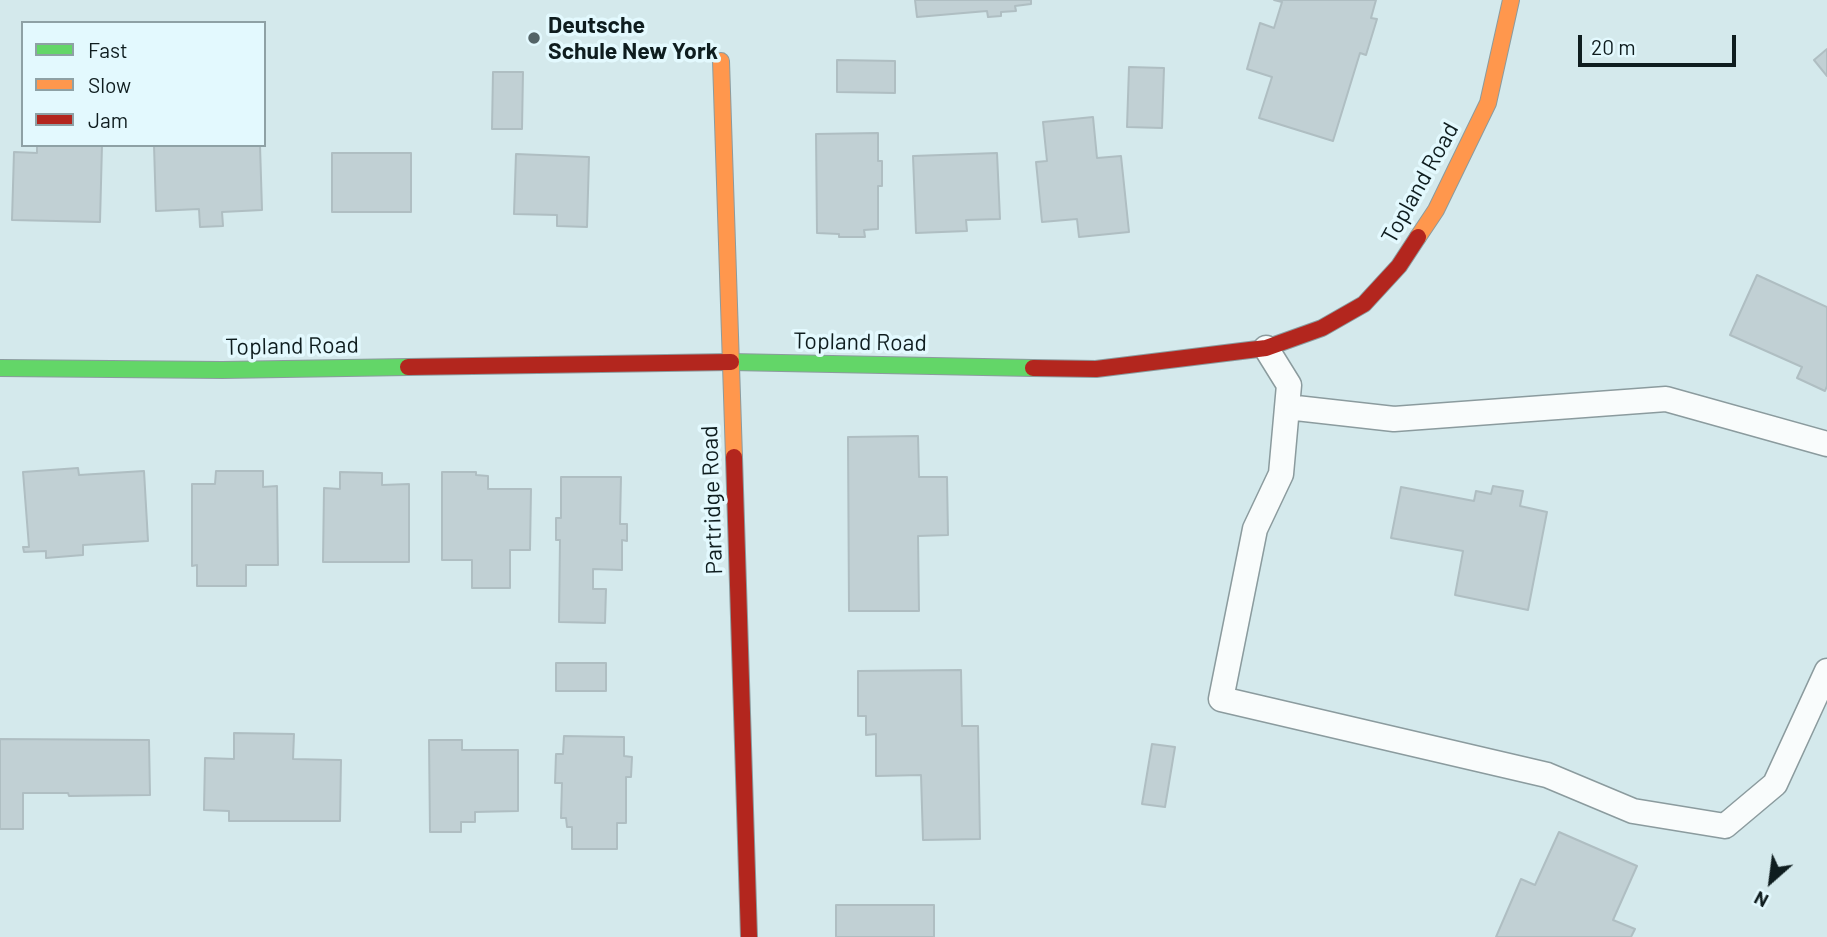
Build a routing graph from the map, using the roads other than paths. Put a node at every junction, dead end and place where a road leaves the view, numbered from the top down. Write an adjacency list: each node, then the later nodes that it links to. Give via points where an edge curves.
1 (1511, 0): 3 (street, Topland Road, via 1488,103 1436,210 1399,266 1364,304 1322,328)
2 (721, 61): 4 (street, Partridge Road)
3 (1266, 348): 4 (street, Topland Road, via 1096,369); 6 (lane, via 1289,386)
4 (730, 362): 5 (street, Topland Road, via 222,370); 9 (street, Partridge Road)
5 (0, 368)
6 (1287, 407): 7 (lane, via 1394,419 1666,399); 8 (lane, via 1281,474 1255,529 1221,699 1547,775 1633,811 1726,826 1775,784)
7 (1827, 444)
8 (1827, 671)
9 (750, 937)

